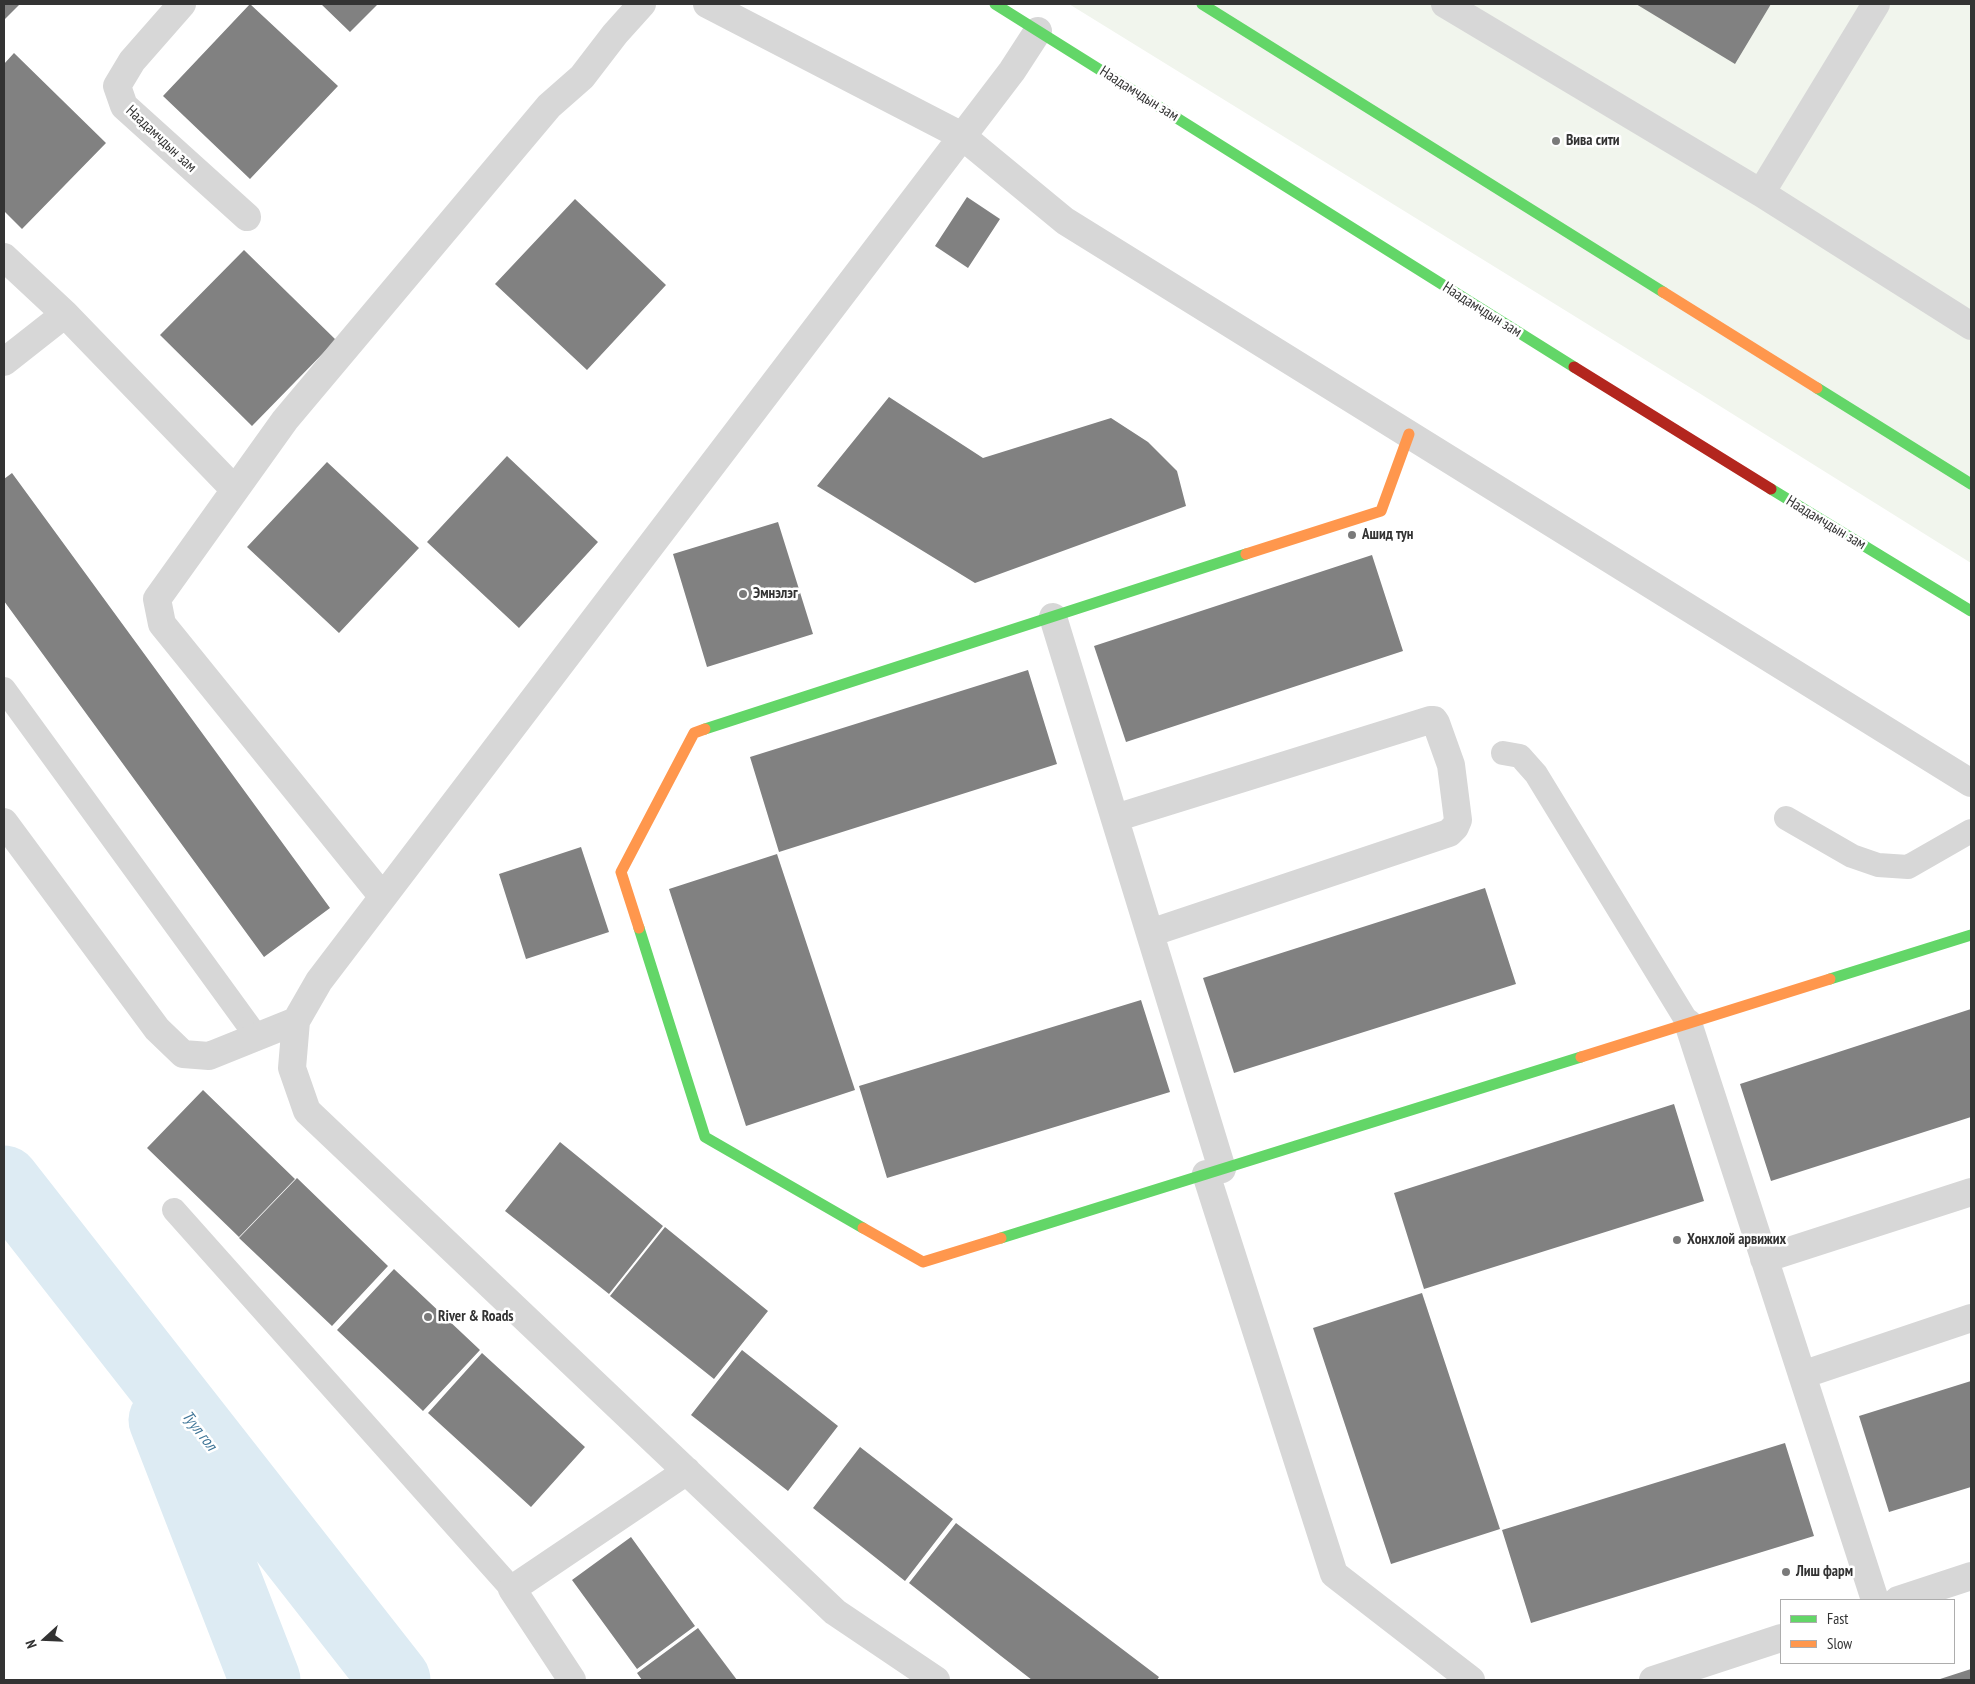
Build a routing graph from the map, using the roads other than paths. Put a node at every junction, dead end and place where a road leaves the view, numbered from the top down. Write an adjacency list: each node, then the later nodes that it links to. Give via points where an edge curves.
1 (182, 4): 11 (street, Наадамчдын зам, via 132,61 117,86 124,106)
2 (642, 4): 18 (street, via 582,77 542,114 291,412)
3 (707, 4): 9 (street)
4 (995, 4): 8 (main road, Наадамчдын зам)
5 (1202, 4): 17 (main road)
6 (1445, 4): 10 (street)
7 (1876, 4): 10 (street)
8 (1038, 31): 9 (street); 19 (main road, Наадамчдын зам, via 1671,428)
9 (962, 136): 16 (street, via 1065,221); 28 (street)
10 (1760, 193): 14 (street)
11 (246, 217)
12 (4, 257): 13 (street)
13 (65, 314): 15 (street); 18 (street)
14 (1971, 326)
15 (4, 362)
16 (1409, 434): 20 (main road, via 1380,511); 23 (street)
17 (1971, 484)
18 (235, 490): 28 (street, via 157,599 162,624)
19 (1971, 611)
20 (1053, 617): 24 (street); 34 (main road, via 694,733 621,872 705,1137 923,1262)
21 (4, 689): 33 (lane)
22 (1503, 753): 32 (lane, via 1520,756 1536,774)
23 (1971, 783)
24 (1115, 818): 29 (street); 29 (street, via 1430,720 1436,723 1451,765 1458,820 1449,833)
25 (1786, 818): 27 (lane, via 1852,856 1878,865 1908,868)
26 (4, 822): 33 (street, via 157,1029 183,1054 209,1056)
27 (1971, 831)
28 (383, 897): 31 (street, via 319,981)
29 (1150, 933): 34 (street)
30 (1971, 934): 32 (main road)
31 (296, 1021): 33 (street); 40 (street, via 292,1068 307,1111)
32 (1688, 1023): 34 (main road); 37 (street)
33 (257, 1037)
34 (1214, 1171): 49 (street, via 1334,1574)
35 (1971, 1192): 37 (street)
36 (174, 1210): 42 (lane)
37 (1764, 1259): 39 (street)
38 (1971, 1318): 39 (street)
39 (1802, 1375): 43 (street)
40 (687, 1471): 42 (street); 48 (street, via 835,1612)
41 (1971, 1576): 44 (street)
42 (512, 1589): 47 (street)
43 (1876, 1599)
44 (1901, 1599)
45 (1780, 1638): 46 (street)
46 (1714, 1671): 50 (street)
47 (572, 1680)
48 (936, 1680)
49 (1470, 1680)
50 (1653, 1680)

